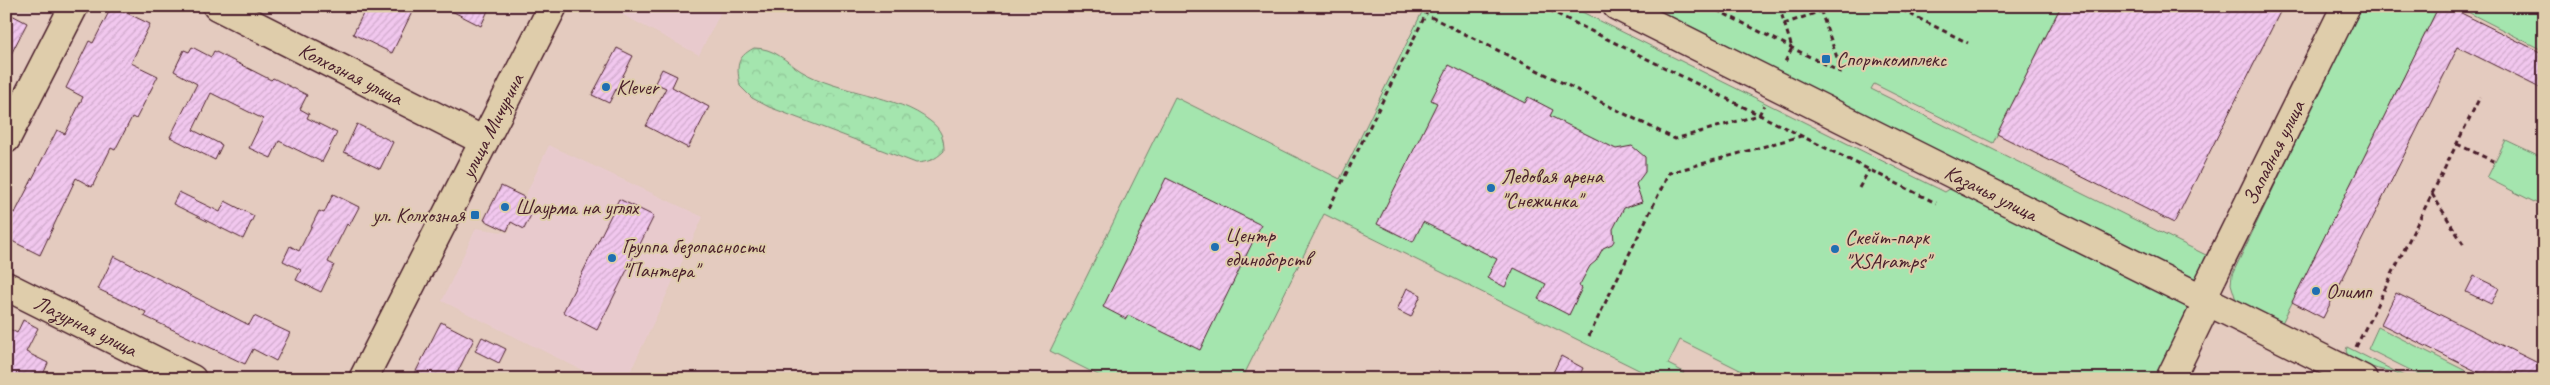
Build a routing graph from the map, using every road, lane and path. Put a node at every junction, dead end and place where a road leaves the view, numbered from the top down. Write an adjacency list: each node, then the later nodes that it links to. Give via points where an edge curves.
1 (74, 6): 20 (street)
2 (217, 6): 21 (street, Колхозная улица)
3 (553, 6): 21 (street, улица Мичурина)
4 (1430, 6): 30 (path)
5 (1541, 6): 18 (path)
6 (1617, 6): 33 (street, Казачья улица)
7 (1709, 6): 16 (path)
8 (1779, 6): 14 (path)
9 (1819, 6): 12 (path)
10 (1894, 6): 15 (path)
11 (2346, 6): 33 (street, Западная улица)
12 (1821, 11): 14 (path); 16 (path, via 1842,69 1840,72)
13 (1431, 17): 18 (path, via 1675,139)
14 (1784, 24): 16 (path)
15 (1968, 43)
16 (1792, 48)
17 (2480, 97): 22 (path)
18 (1759, 115): 19 (path)
19 (1801, 136): 26 (path); 34 (path, via 1669,173)
20 (6, 139)
21 (484, 141): 37 (street, улица Мичурина)
22 (2457, 144): 25 (path); 28 (path)
23 (2544, 149): 24 (path)
24 (2540, 156)
25 (2495, 162)
26 (1869, 170): 27 (path); 29 (path)
27 (1859, 188)
28 (2432, 194): 31 (path); 35 (path)
29 (1936, 203)
30 (1330, 208)
31 (2464, 245)
32 (6, 286): 36 (street, Лазурная улица)
33 (2205, 300): 38 (street, Западная улица); 39 (street, Казачья улица)
34 (1589, 336)
35 (2356, 347)
36 (192, 379)
37 (363, 379)
38 (2170, 379)
39 (2363, 379)

